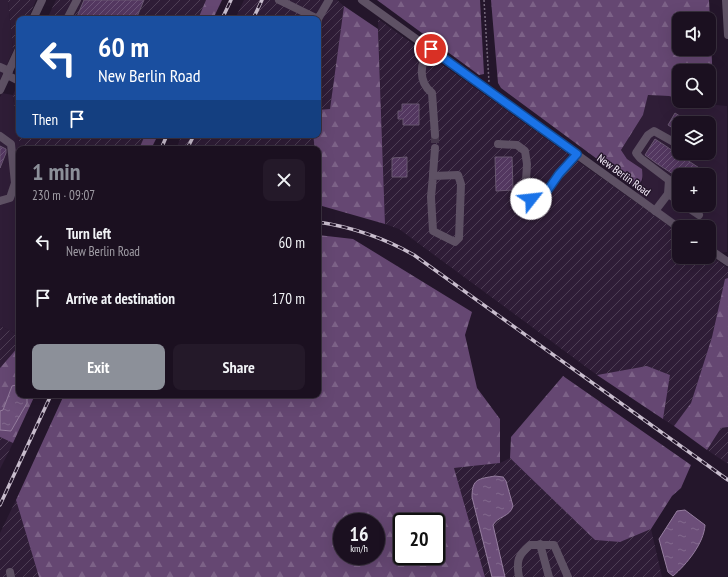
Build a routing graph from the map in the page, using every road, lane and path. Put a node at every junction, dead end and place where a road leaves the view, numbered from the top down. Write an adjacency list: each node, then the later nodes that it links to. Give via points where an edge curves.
1 (42, 0): 8 (street)
2 (77, 0): 9 (street)
3 (278, 0): 10 (street)
4 (329, 0): 11 (street)
5 (362, 0): 13 (street, New Berlin Road)
6 (484, 0): 19 (path)
7 (726, 0): 12 (street)
8 (34, 16)
9 (69, 16)
10 (312, 16)
11 (320, 16)
12 (728, 35)
13 (431, 49): 19 (street, New Berlin Road); 20 (street, via 423,63 422,79 425,88 432,93)
14 (16, 56): 16 (street)
15 (0, 67): 16 (street)
16 (8, 73): 17 (street); 18 (street)
17 (16, 79)
18 (0, 90)
19 (489, 90): 25 (street, New Berlin Road)
20 (435, 135)
21 (0, 136): 29 (street, via 11,144 16,183 10,198)
22 (672, 141): 27 (street, via 654,131 648,135 636,153 669,180)
23 (498, 144): 25 (street, via 517,145 525,152 525,198 531,199 543,197)
24 (435, 148): 26 (street)
25 (577, 154): 30 (street, New Berlin Road)
26 (433, 176): 26 (street, via 433,231 455,242 459,238 458,175)
27 (668, 194): 28 (street); 30 (street)
28 (672, 197)
29 (0, 201)
30 (655, 211): 33 (street, New Berlin Road)
31 (694, 212): 32 (street)
32 (699, 215)
33 (672, 223)
34 (716, 254): 35 (street)
35 (728, 262)
36 (540, 544): 37 (street, via 530,545 520,553 517,566); 38 (street); 39 (street, via 554,546)
37 (519, 577)
38 (549, 577)
39 (568, 577)

